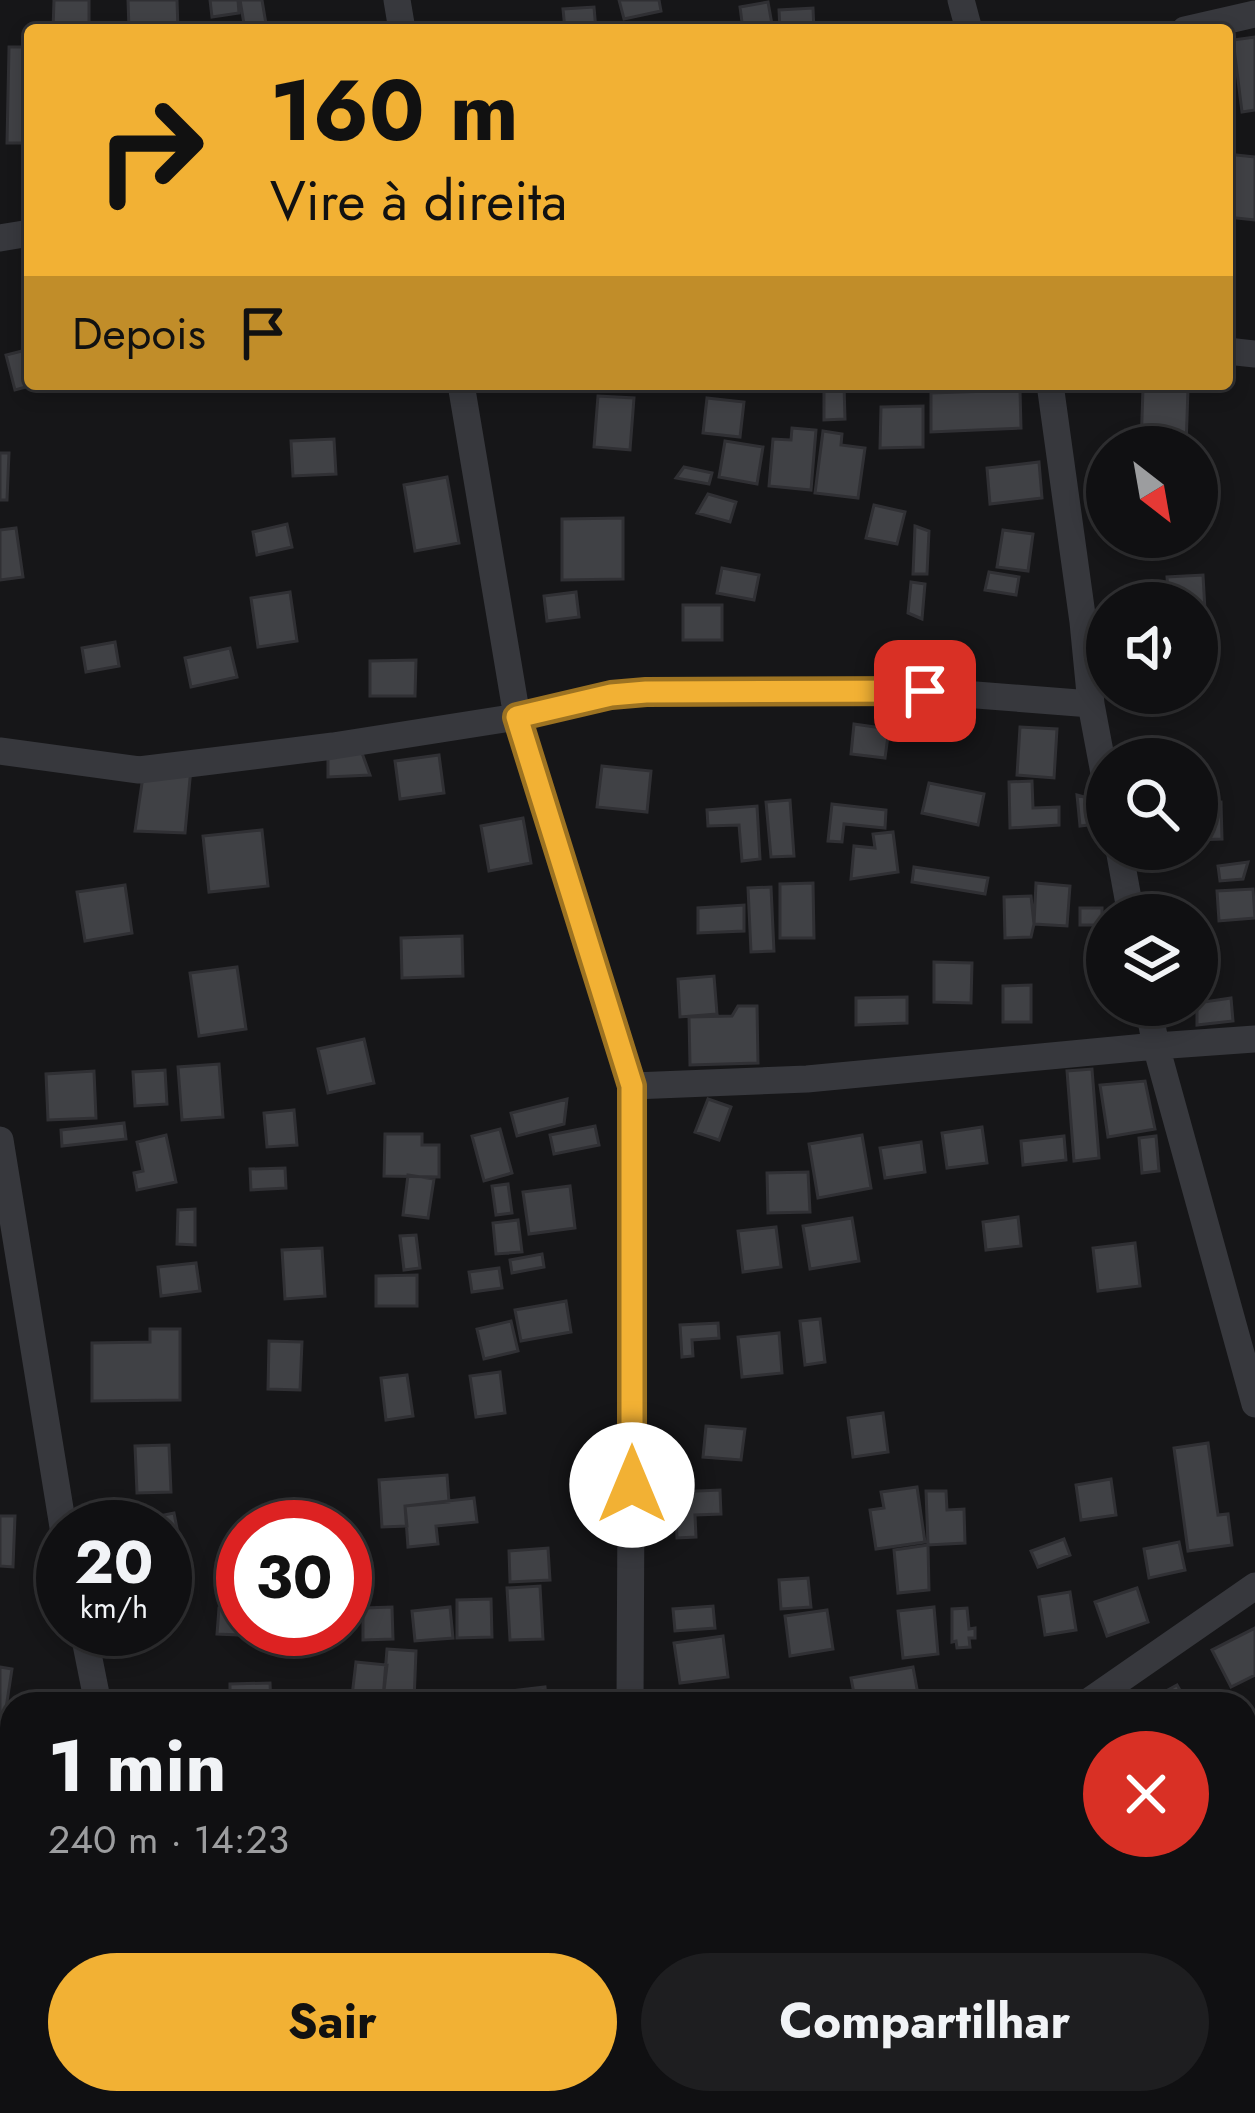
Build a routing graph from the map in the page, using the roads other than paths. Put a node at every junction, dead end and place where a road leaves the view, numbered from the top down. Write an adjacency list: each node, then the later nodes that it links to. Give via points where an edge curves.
1 (1255, 14): 2 (street)
2 (1211, 24)
3 (462, 390): 7 (street)
4 (1052, 390): 5 (street)
5 (1086, 653)
6 (1086, 704): 7 (street, via 925,691 646,692)
7 (517, 717): 8 (street, via 139,770); 12 (street)
8 (0, 751)
9 (1152, 1026): 11 (street)
10 (1255, 1039): 11 (street)
11 (1156, 1046): 12 (street, via 807,1079); 14 (street)
12 (632, 1086): 19 (street)
13 (0, 1140): 15 (street)
14 (1255, 1404)
15 (59, 1500)
16 (1255, 1586): 20 (street)
17 (88, 1656): 18 (street)
18 (96, 1692)
19 (630, 1692)
20 (1102, 1692)

